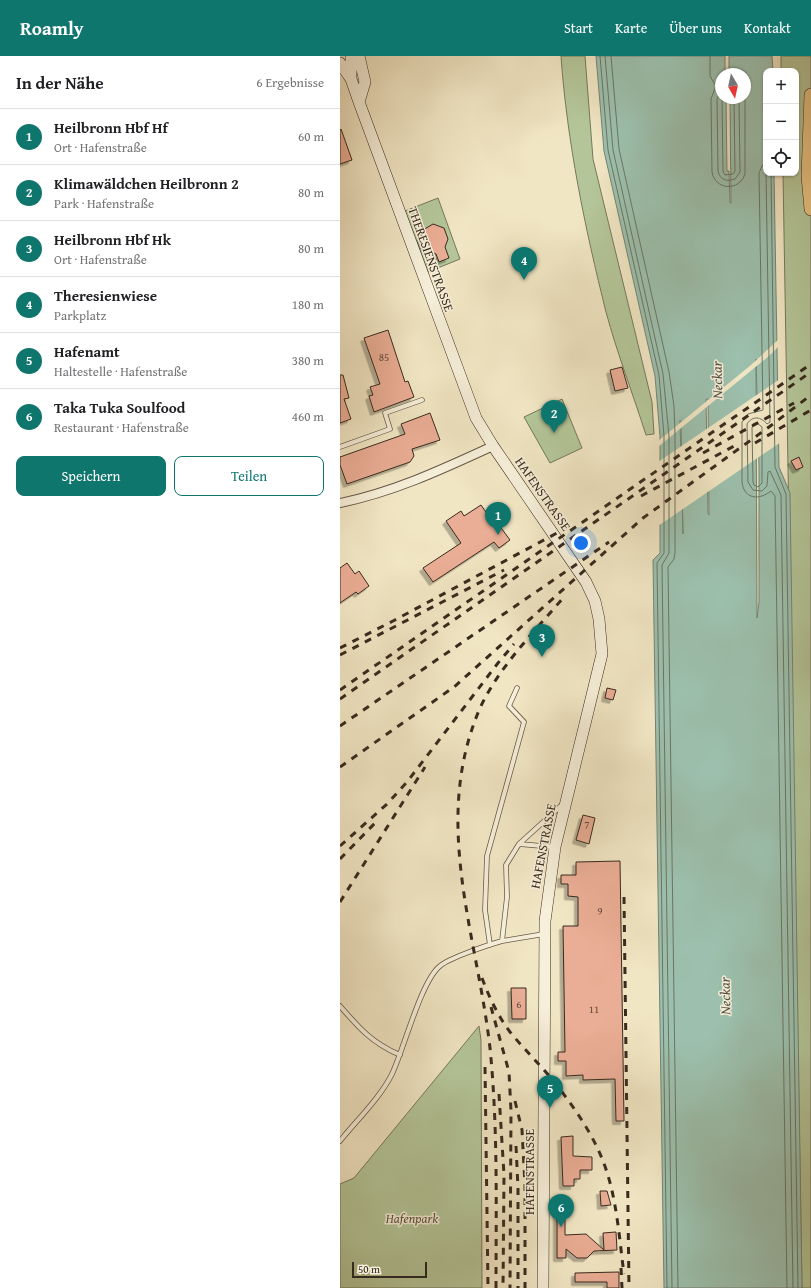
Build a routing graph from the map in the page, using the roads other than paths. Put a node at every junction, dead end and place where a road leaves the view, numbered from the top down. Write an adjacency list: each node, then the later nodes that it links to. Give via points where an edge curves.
1 (351, 56): 4 (main road, THERESIENSTRASSE)
2 (359, 56): 6 (main road, via 365,82)
3 (340, 63): 4 (main road, THERESIENSTRASSE)
4 (346, 76): 6 (main road, THERESIENSTRASSE)
5 (811, 95): 7 (main road, via 808,176)
6 (359, 102): 9 (main road, THERESIENSTRASSE, via 476,418)
7 (811, 209)
8 (422, 400): 10 (lane, via 385,413 390,428)
9 (493, 446): 11 (street, via 389,490); 13 (main road, HAFENSTRASSE, via 586,582 595,601 599,619 602,654 577,763)
10 (340, 447)
11 (340, 503)
12 (517, 688): 18 (lane, via 509,706 524,722 487,856 485,910)
13 (565, 802): 14 (lane); 15 (main road, HAFENSTRASSE)
14 (519, 844): 15 (lane); 17 (lane, via 506,865 507,897)
15 (554, 847): 16 (main road, HAFENSTRASSE)
16 (545, 933): 17 (lane); 22 (main road, HAFENSTRASSE)
17 (502, 941): 18 (lane)
18 (490, 945): 20 (lane, via 440,966 417,1006)
19 (340, 1006): 20 (lane, via 364,1034 383,1048)
20 (400, 1055): 21 (lane, via 391,1075)
21 (340, 1141)
22 (543, 1288)

